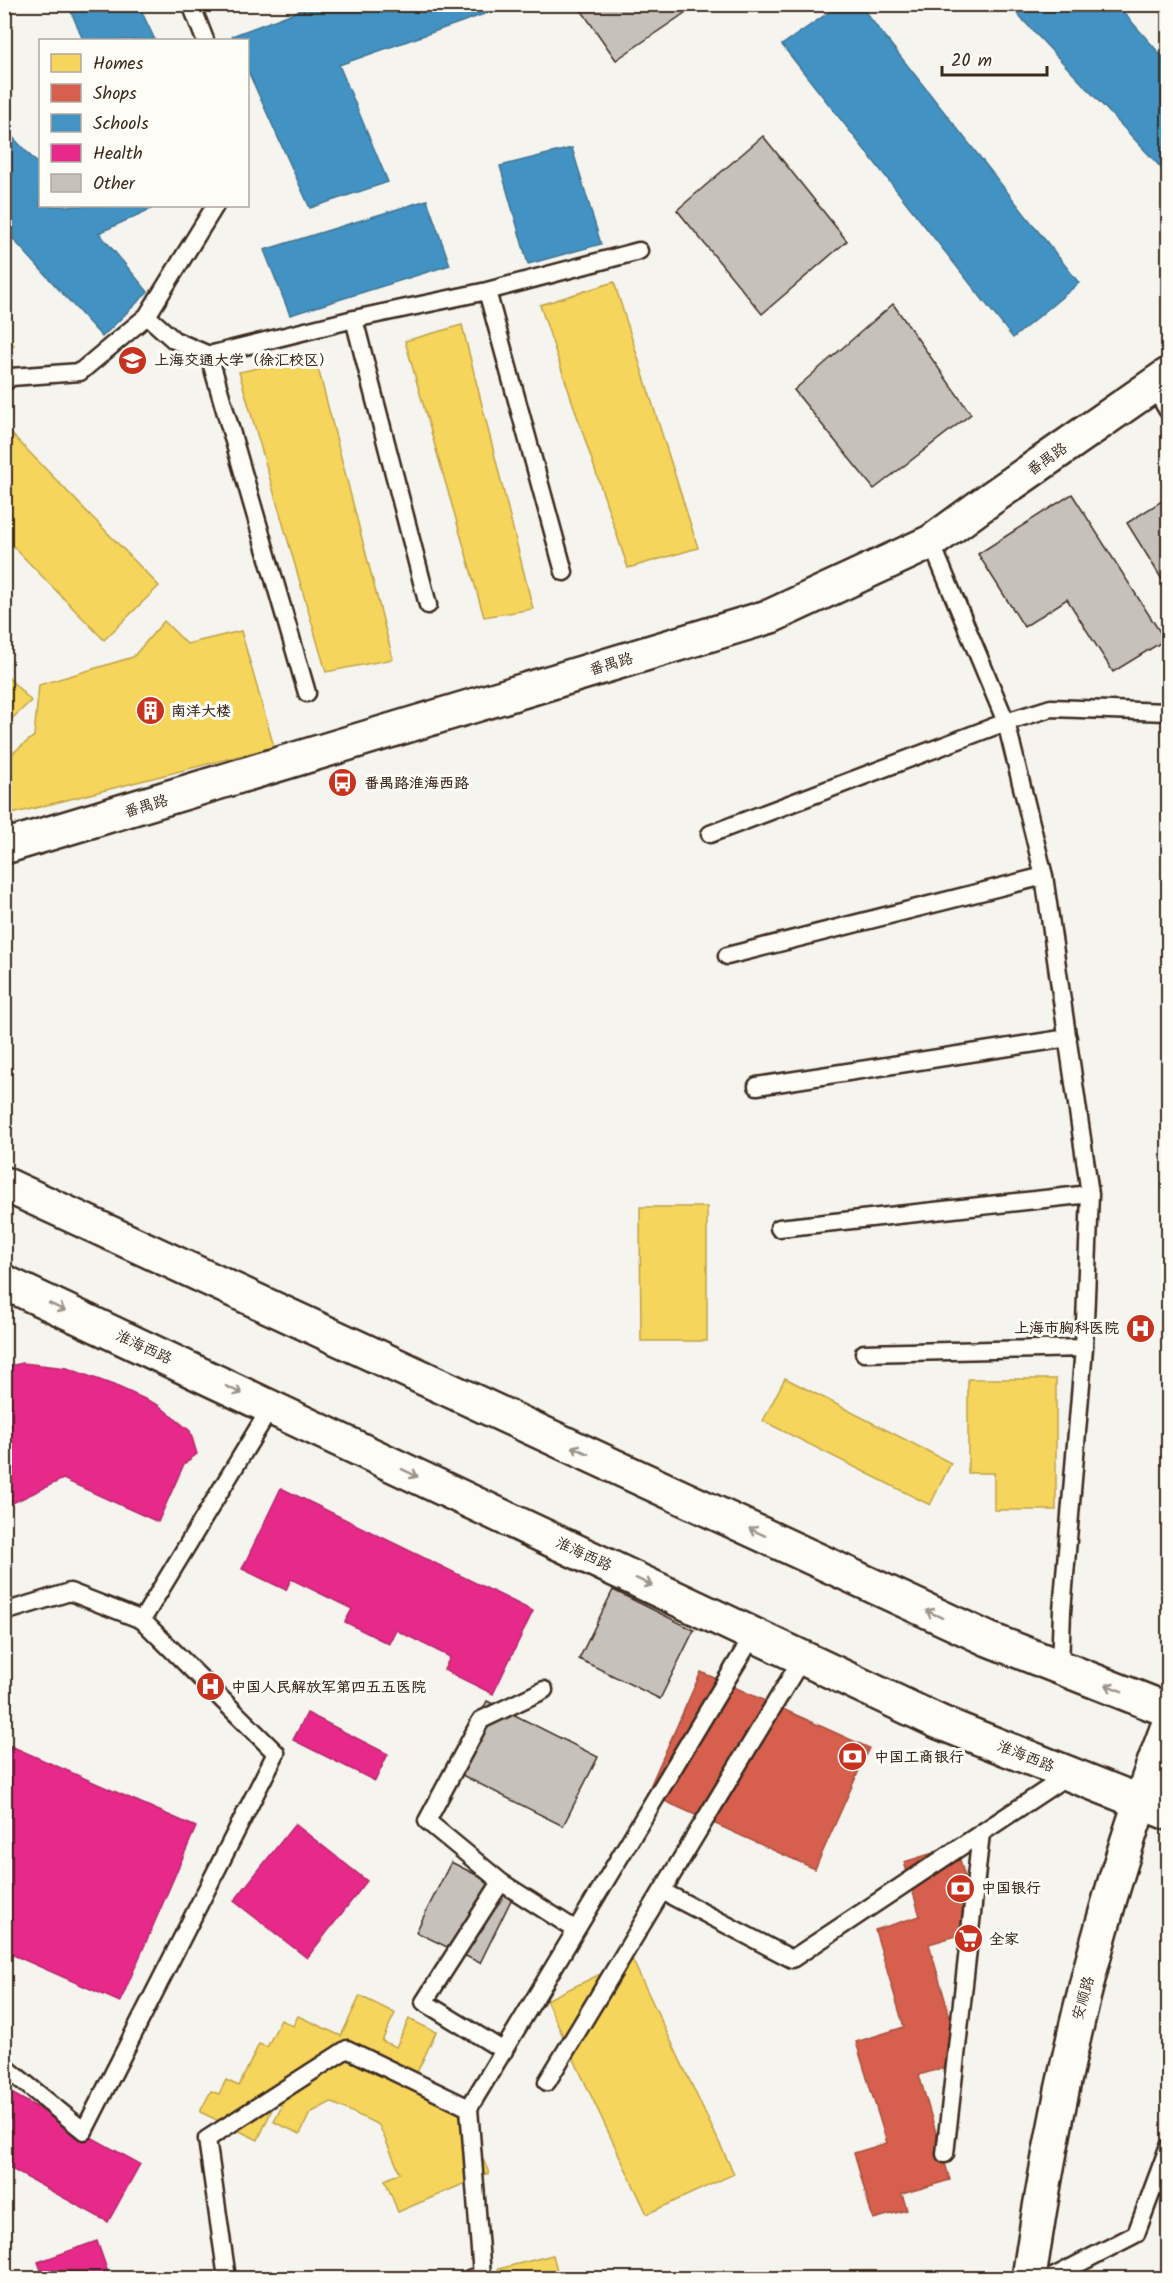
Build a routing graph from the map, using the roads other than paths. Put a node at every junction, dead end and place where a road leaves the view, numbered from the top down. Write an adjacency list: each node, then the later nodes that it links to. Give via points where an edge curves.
1 (192, 4): 2 (lane)
2 (205, 39)
3 (214, 207): 6 (lane)
4 (639, 251): 5 (lane)
5 (487, 291): 7 (lane); 12 (lane)
6 (147, 316): 8 (lane, via 174,340); 9 (lane, via 80,372 11,377)
7 (354, 319): 8 (lane); 13 (lane)
8 (209, 355): 14 (lane)
9 (4, 383)
10 (1163, 390): 11 (main road, 番禺路, via 990,499)
11 (931, 542): 16 (lane); 18 (main road, 番禺路, via 771,616)
12 (564, 572)
13 (429, 605)
14 (307, 693)
15 (1168, 712): 16 (lane, via 1051,708)
16 (1006, 722): 17 (lane); 19 (lane)
17 (710, 834)
18 (4, 847)
19 (1044, 876): 20 (lane); 21 (lane)
20 (726, 956)
21 (1068, 1038): 22 (lane); 24 (lane)
22 (757, 1086)
23 (4, 1184): 34 (main road, one-way to 23, via 988,1639)
24 (1090, 1194): 25 (lane); 27 (lane)
25 (779, 1228)
26 (4, 1282): 29 (main road, 淮海西路, one-way to 29)
27 (1084, 1348): 28 (lane); 34 (lane)
28 (864, 1353)
29 (271, 1407): 31 (lane); 32 (main road, 淮海西路, one-way to 32)
30 (4, 1612): 31 (lane, via 69,1592)
31 (142, 1620): 45 (lane, via 276,1753 84,2131)
32 (754, 1634): 33 (main road, 淮海西路); 43 (lane)
33 (803, 1657): 38 (main road, 淮海西路, via 939,1722); 42 (lane)
34 (1060, 1667): 36 (main road, one-way to 34)
35 (544, 1690): 41 (lane, via 481,1720 427,1821)
36 (1168, 1710)
37 (1168, 1726): 39 (main road, 安顺路)
38 (1071, 1774): 39 (main road, 淮海西路); 40 (lane)
39 (1154, 1807): 52 (main road, 安顺路, via 1074,2031)
40 (981, 1833): 42 (lane, via 792,1959); 49 (lane)
41 (501, 1882): 43 (lane); 44 (lane, via 424,2002)
42 (662, 1891): 46 (lane)
43 (576, 1930): 44 (lane)
44 (504, 2051): 47 (lane)
45 (4, 2066)
46 (547, 2082)
47 (469, 2108): 50 (lane, via 347,2049 207,2139); 51 (lane, via 482,2276)
48 (1168, 2148): 53 (lane, via 1136,2234)
49 (945, 2154)
50 (227, 2278)
51 (471, 2278)
52 (1029, 2278)
53 (1051, 2278)

